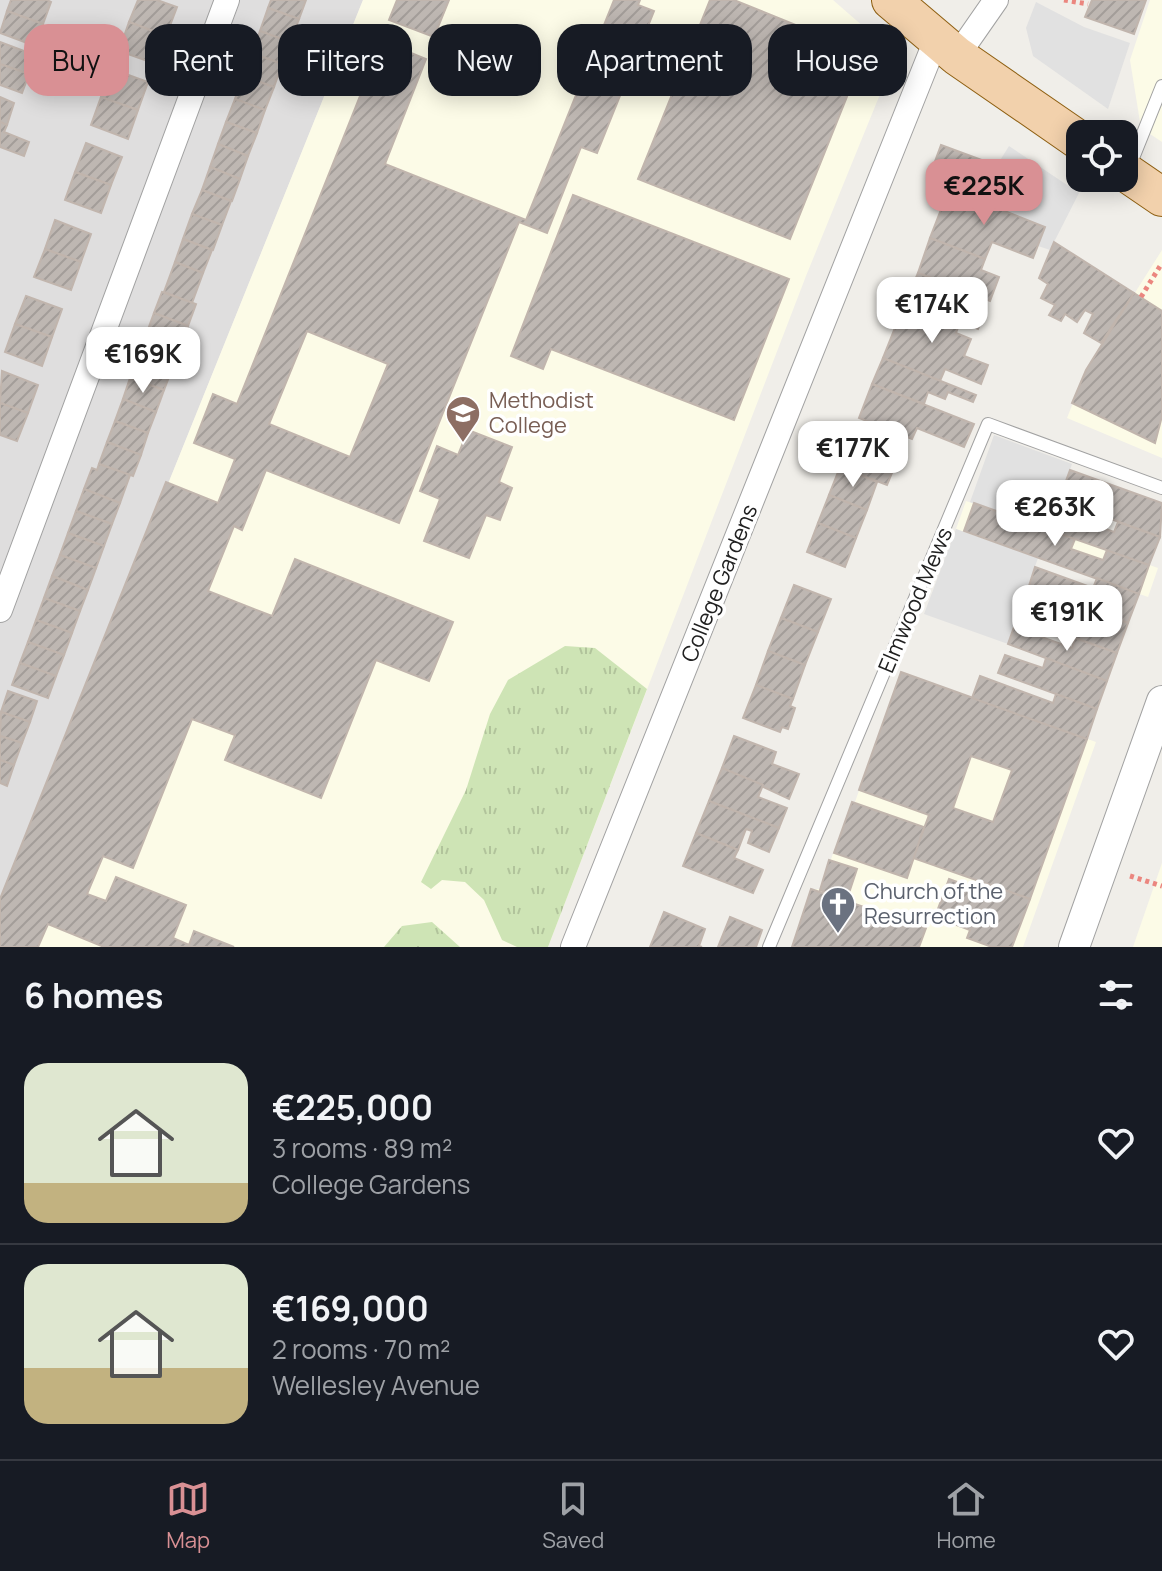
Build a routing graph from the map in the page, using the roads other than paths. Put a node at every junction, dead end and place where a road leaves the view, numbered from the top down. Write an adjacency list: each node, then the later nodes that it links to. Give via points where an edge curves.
1 (227, 0): 11 (street)
2 (891, 0): 4 (main road)
3 (996, 0): 4 (street, College Gardens)
4 (946, 48): 6 (main road); 13 (street, College Gardens)
5 (1161, 92): 7 (lane)
6 (1066, 131)
7 (1138, 143)
8 (1138, 181): 9 (main road)
9 (1162, 197)
10 (1162, 488): 14 (lane, Elmwood Mews, via 988,424)
11 (0, 610)
12 (1162, 701): 15 (street)
13 (573, 947)
14 (769, 947)
15 (1074, 947)

